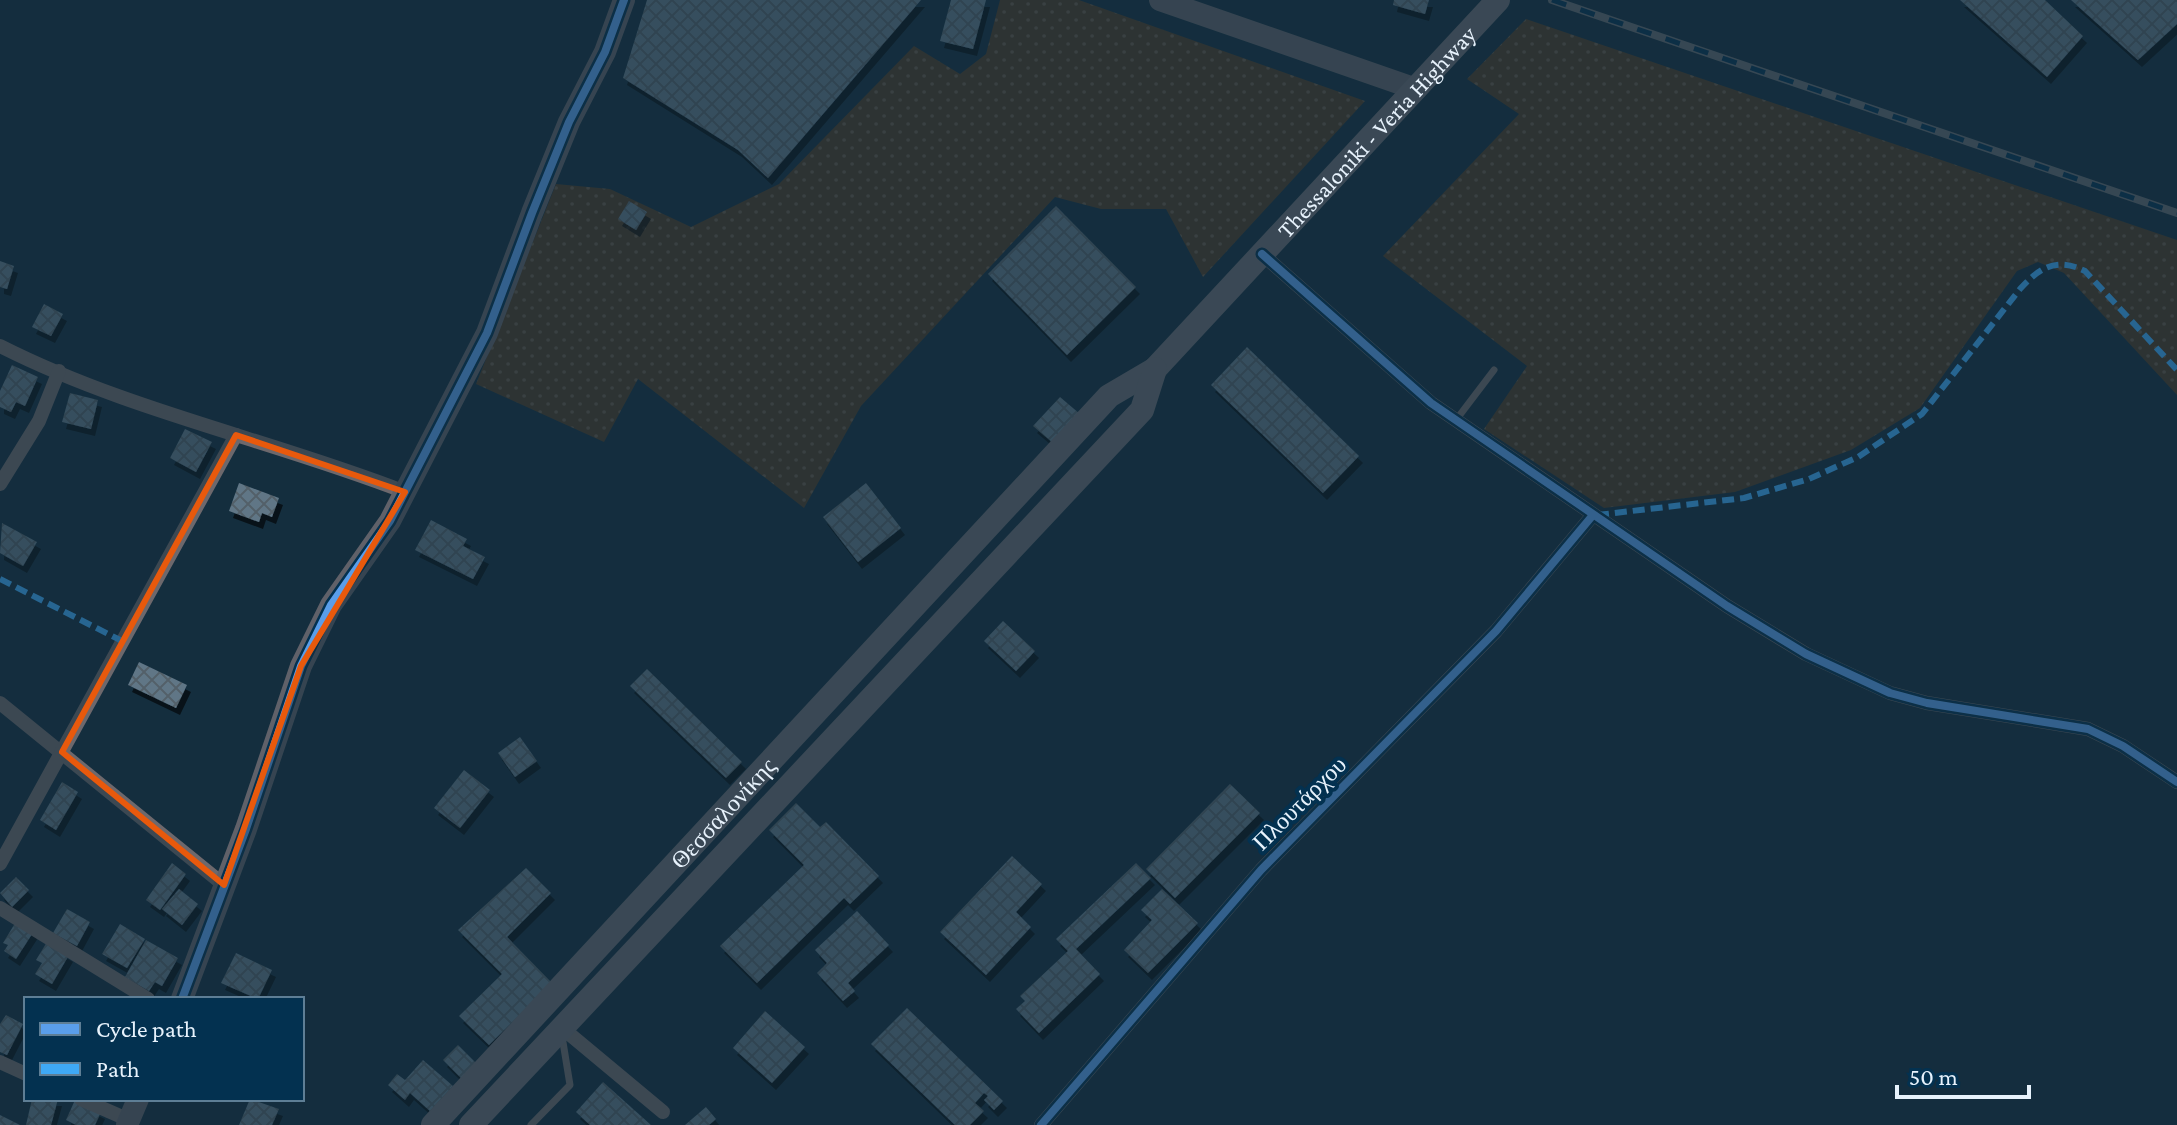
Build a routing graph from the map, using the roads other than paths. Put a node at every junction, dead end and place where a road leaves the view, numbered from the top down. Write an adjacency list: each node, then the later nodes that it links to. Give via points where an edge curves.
1 (624, 0): 13 (street, via 605,52 569,122 487,333)
2 (1160, 0): 4 (street)
3 (1498, 0): 4 (main road, Thessaloniki - Veria Highway)
4 (1416, 89): 5 (main road, Thessaloniki - Veria Highway)
5 (1262, 254): 7 (main road, Thessaloniki - Veria Highway); 10 (street)
6 (0, 346): 9 (street)
7 (1155, 369): 14 (main road, Thessaloniki - Veria Highway, via 1109,396); 16 (main road, Thessaloniki - Veria Highway, via 1142,410)
8 (1494, 370): 10 (lane)
9 (59, 371): 11 (street); 12 (street, via 39,421)
10 (1456, 420): 15 (street)
11 (236, 435): 13 (street, via 292,449); 18 (street)
12 (0, 484)
13 (405, 492): 21 (street, via 331,605 301,666)
14 (1012, 500): 32 (main road, Θεσσαλονίκης)
15 (1593, 515): 19 (street, via 1806,654 1890,693 1964,711 2088,729); 35 (street, Πλουτάρχου, via 1496,631 1261,870)
16 (1040, 518): 25 (main road, Θεσσαλονίκης)
17 (0, 703): 18 (street)
18 (62, 752): 20 (street); 21 (street)
19 (2177, 782)
20 (0, 864)
21 (224, 885): 24 (street)
22 (0, 908): 23 (street)
23 (145, 997)
24 (183, 997)
25 (561, 1027): 30 (street); 33 (main road, Θεσσαλονίκης); 34 (lane, via 570,1085)
26 (0, 1062): 27 (street)
27 (24, 1073)
28 (85, 1101): 31 (street)
29 (137, 1101): 31 (street)
30 (663, 1112)
31 (128, 1123)
32 (433, 1125)
33 (471, 1125)
34 (531, 1125)
35 (1041, 1125)

